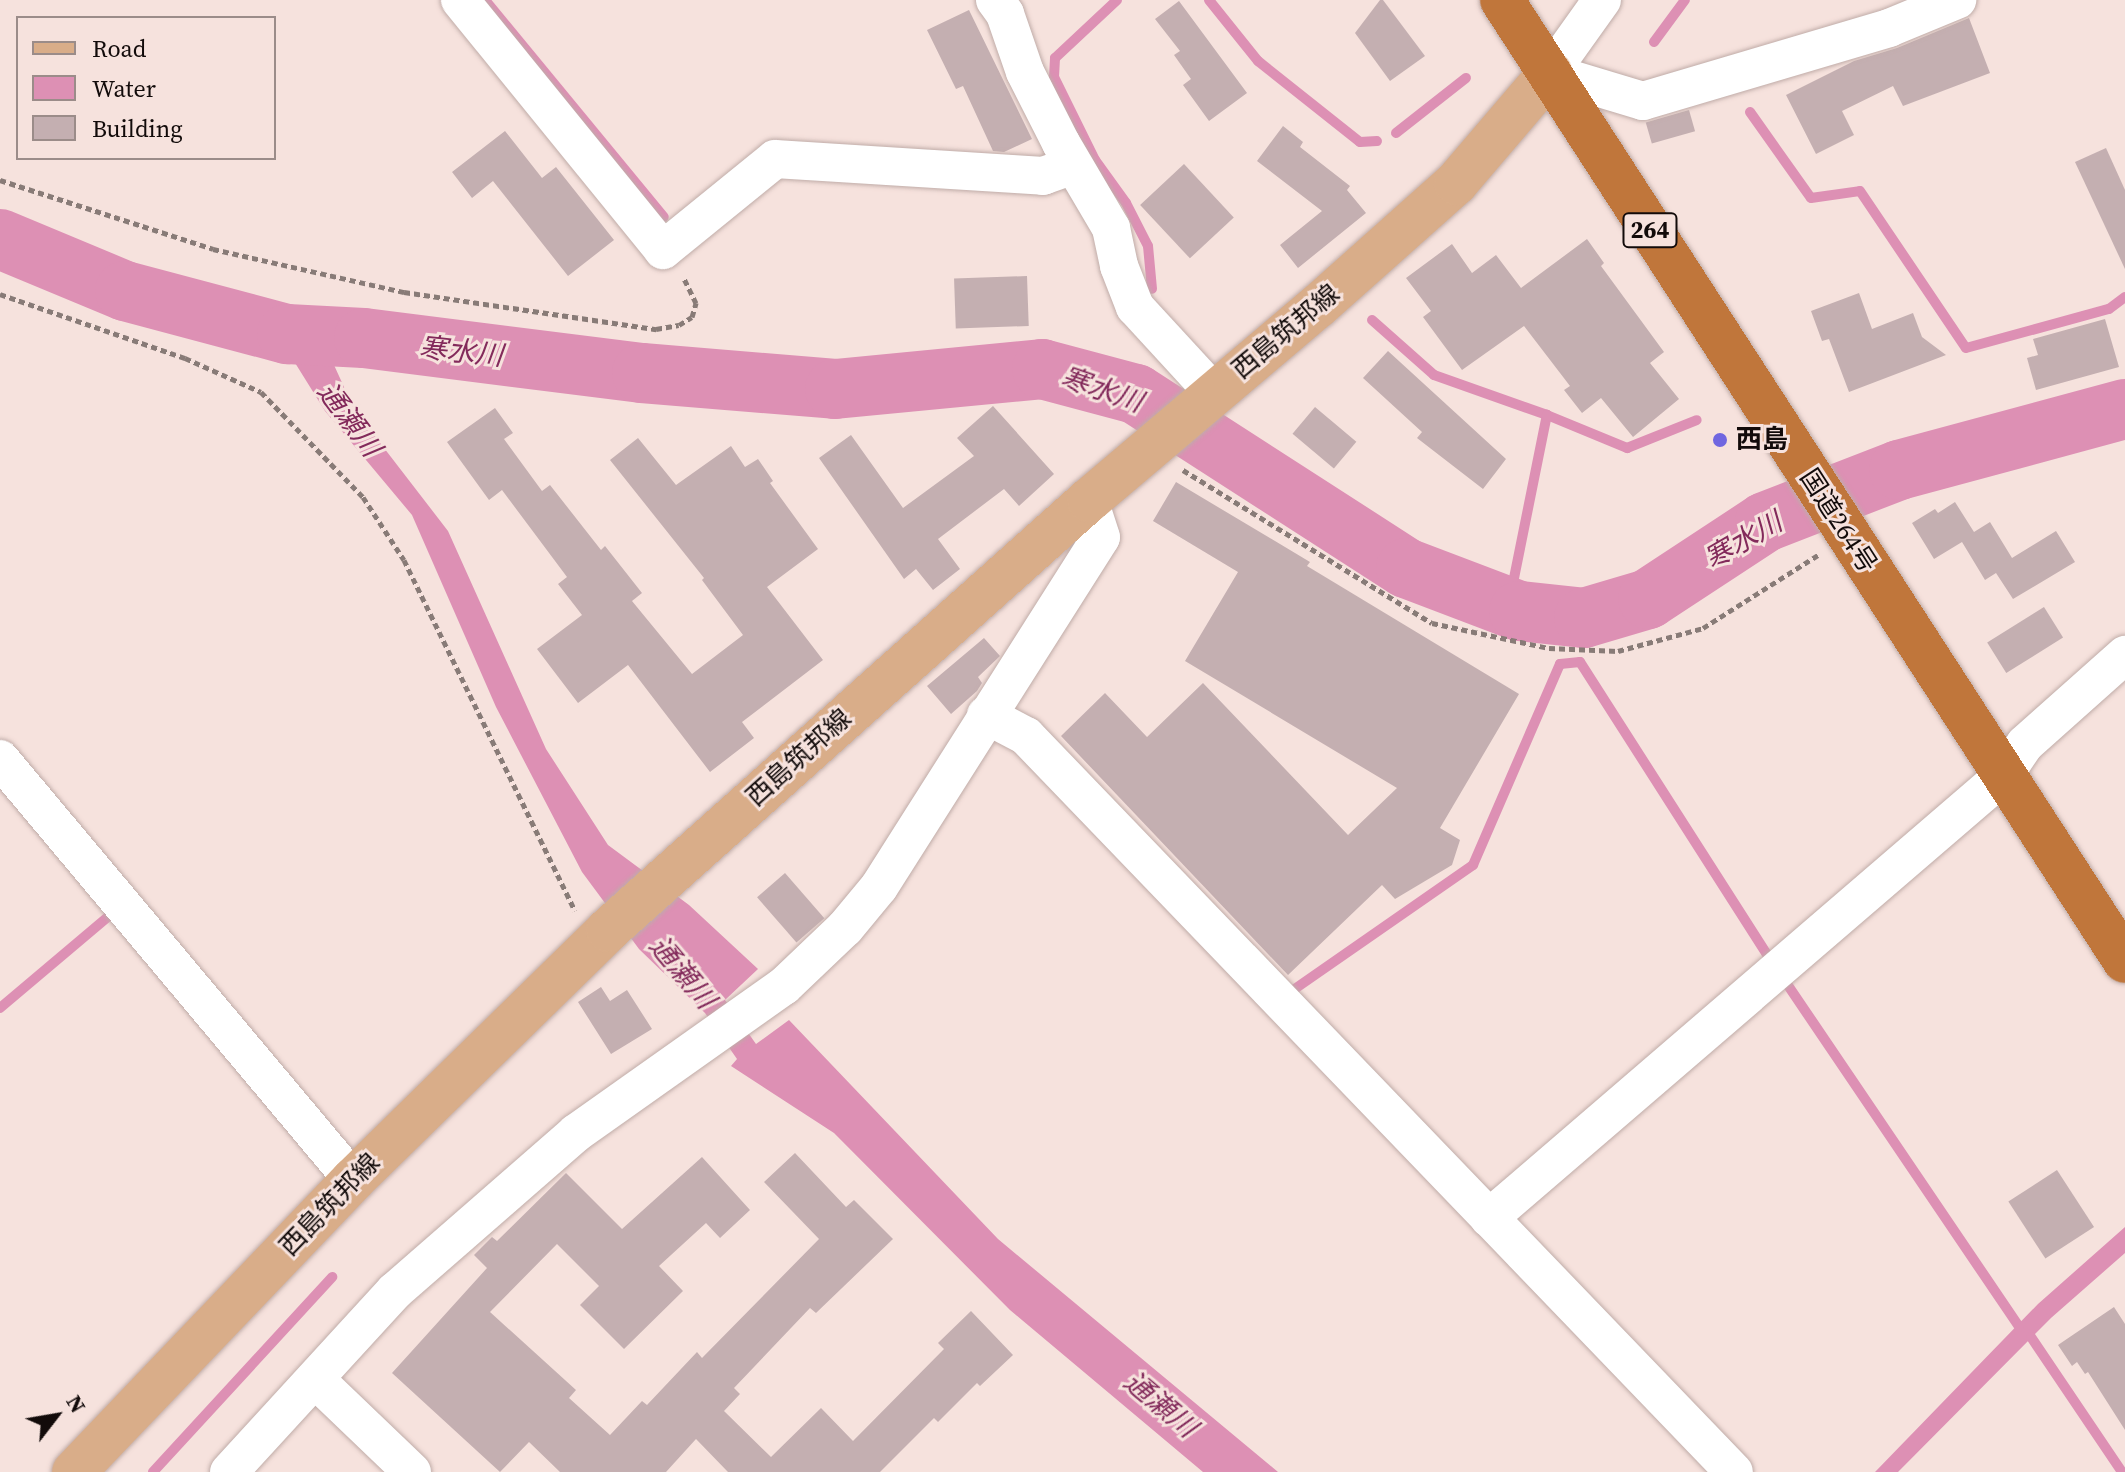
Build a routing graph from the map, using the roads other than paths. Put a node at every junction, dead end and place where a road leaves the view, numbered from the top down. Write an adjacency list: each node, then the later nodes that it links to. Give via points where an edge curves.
1 (460, 0): 7 (street, via 663,250 775,159 1043,176)
2 (995, 0): 7 (street)
3 (1502, 0): 6 (highway, 国道264号 / 264)
4 (1602, 0): 6 (street)
5 (1957, 0): 6 (street, via 1889,28 1643,101)
6 (1550, 73): 8 (main road, 西島筑邦線, via 1456,183); 13 (highway, 国道264号 / 264)
7 (1073, 165): 8 (street, via 1111,228 1135,307)
8 (1214, 393): 9 (main road, 西島筑邦線)
9 (1089, 500): 11 (street, via 1101,537); 15 (main road, 西島筑邦線, via 667,874)
10 (2125, 655): 13 (street, via 2025,744)
11 (986, 715): 16 (street, via 1026,736); 17 (street, via 879,887 825,948 744,1017 576,1133 395,1291)
12 (0, 759): 15 (street)
13 (2004, 775): 14 (highway, 国道264号 / 264); 16 (street)
14 (2125, 961)
15 (353, 1180): 18 (main road, 西島筑邦線)
16 (1489, 1218): 21 (street)
17 (316, 1380): 19 (street); 20 (street)
18 (74, 1472)
19 (229, 1472)
20 (412, 1472)
21 (1734, 1472)

